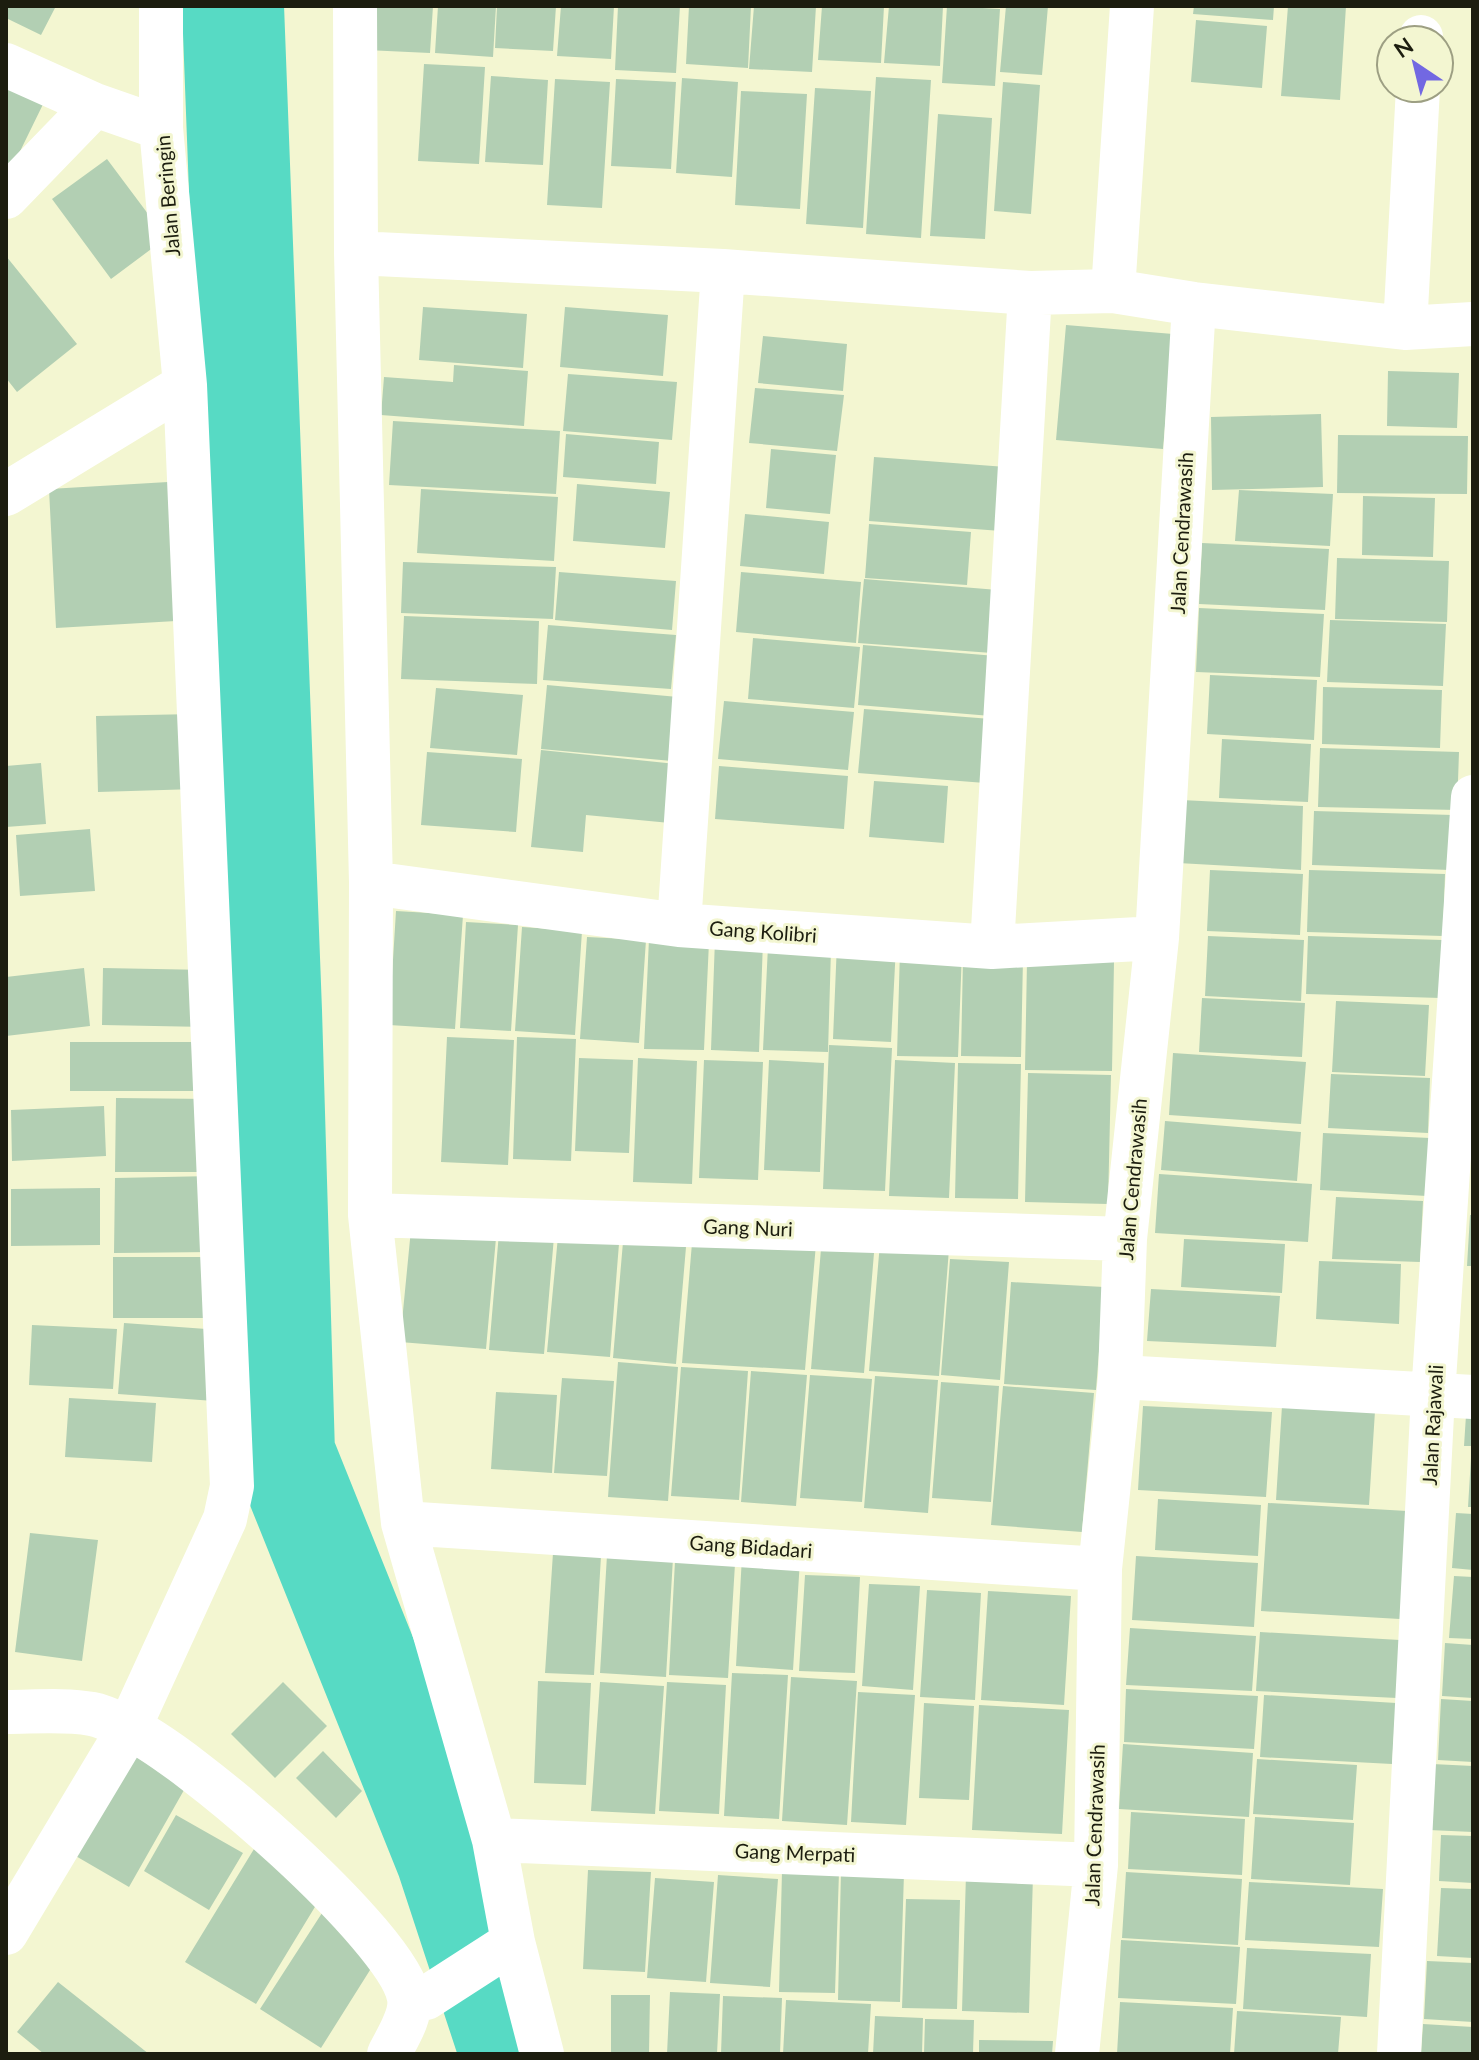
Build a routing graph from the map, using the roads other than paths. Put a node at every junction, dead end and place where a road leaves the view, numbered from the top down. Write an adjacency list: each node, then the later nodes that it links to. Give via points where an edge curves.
1 (161, 6): 7 (street, Jalan Beringin)
2 (355, 6): 9 (street)
3 (1132, 6): 11 (street)
4 (6, 65): 6 (street)
5 (1417, 104): 15 (street)
6 (95, 105): 7 (street); 8 (street)
7 (161, 128): 16 (street, Jalan Beringin)
8 (6, 197)
9 (356, 253): 10 (street); 19 (street)
10 (723, 271): 12 (street); 20 (street)
11 (1113, 291): 12 (street); 13 (street)
12 (1030, 293): 22 (street)
13 (1194, 304): 15 (street); 21 (street, Jalan Cendrawasih)
14 (1473, 324): 15 (street)
15 (1405, 328)
16 (185, 385): 17 (street); 30 (street, Jalan Beringin, via 232,1486 208,1559)
17 (6, 494)
18 (1473, 797): 26 (street, Jalan Rajawali)
19 (371, 883): 20 (street, Gang Kolibri); 23 (street)
20 (679, 925): 22 (street, Gang Kolibri)
21 (1157, 938): 22 (street, Gang Kolibri); 24 (street, Jalan Cendrawasih)
22 (992, 947)
23 (370, 1215): 24 (street, Gang Nuri); 27 (street)
24 (1125, 1239): 25 (street, Jalan Cendrawasih)
25 (1120, 1377): 26 (street); 28 (street, Jalan Cendrawasih)
26 (1453, 1396): 39 (street, Jalan Rajawali)
27 (403, 1523): 28 (street, Gang Bidadari); 31 (street)
28 (1100, 1569): 32 (street, Jalan Cendrawasih)
29 (6, 1712): 30 (street, via 92,1714)
30 (129, 1728): 33 (street, Jalan Beringin); 35 (street, via 203,1777 277,1842 334,1896 392,1961)
31 (494, 1840): 32 (street, Gang Merpati); 34 (street)
32 (1096, 1865): 38 (street, Jalan Cendrawasih)
33 (6, 1933)
34 (504, 1948): 35 (street); 37 (street)
35 (418, 2000): 36 (street)
36 (389, 2054)
37 (542, 2054)
38 (1077, 2054)
39 (1399, 2054)

